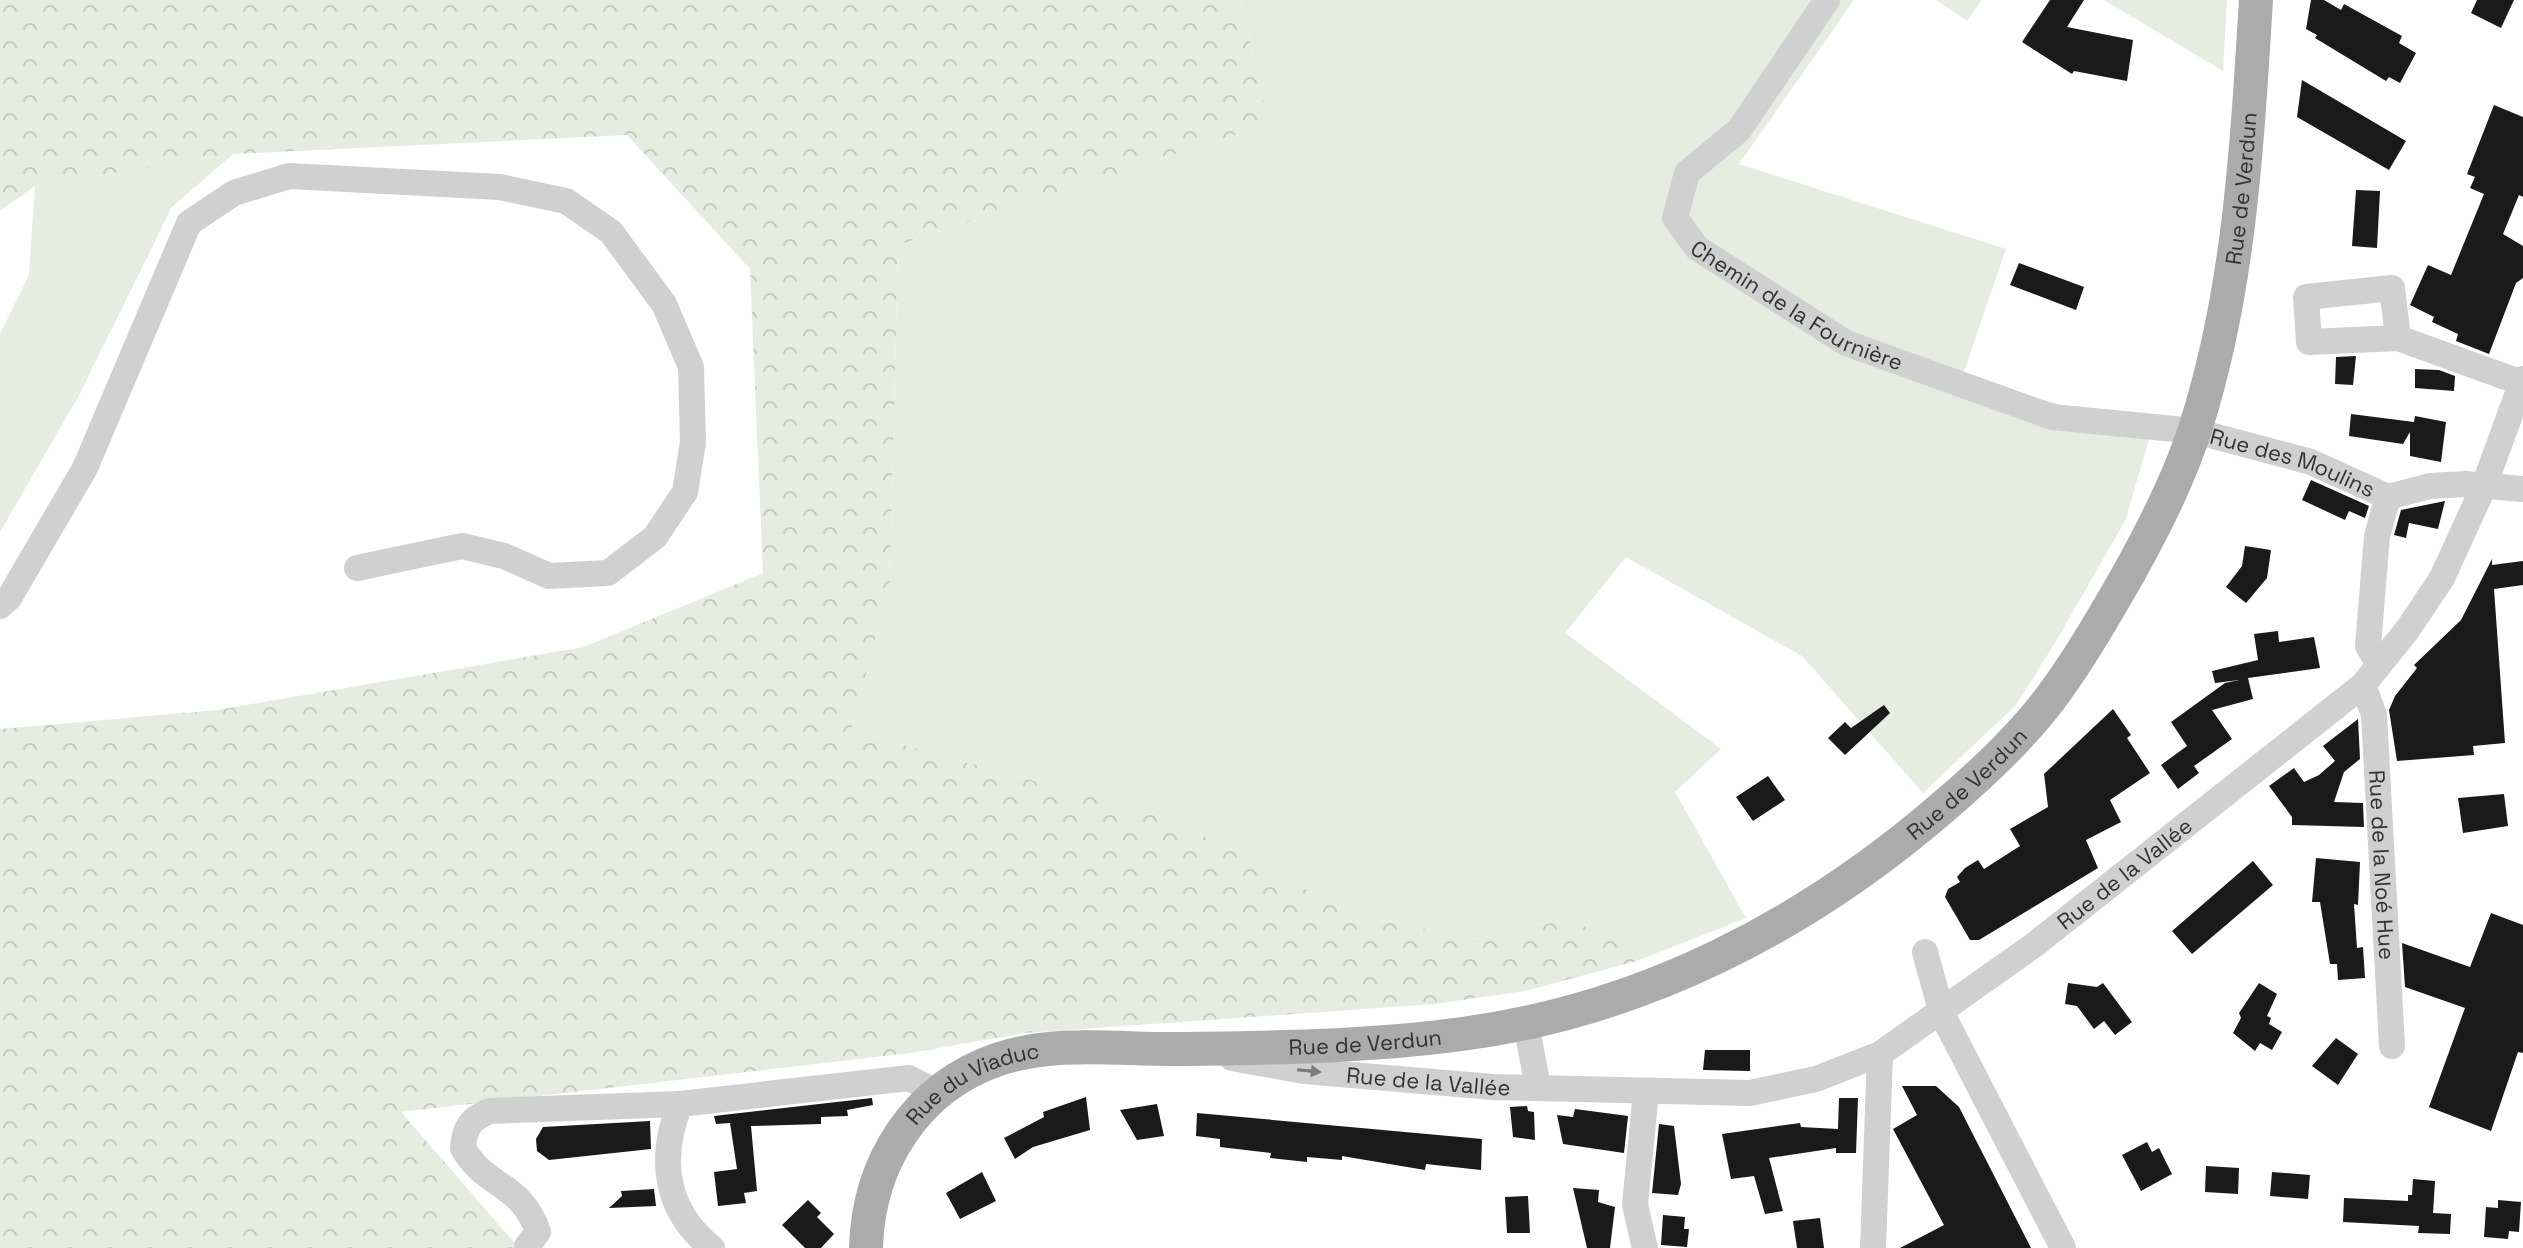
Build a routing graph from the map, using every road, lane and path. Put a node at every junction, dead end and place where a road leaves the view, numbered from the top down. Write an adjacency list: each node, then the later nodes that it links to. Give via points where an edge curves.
1 (1827, 0): 5 (street, Chemin de la Fournière, via 1739,130 1687,173 1675,218 1697,248 1846,343 2052,417)
2 (2256, 0): 5 (main road, Rue de Verdun, via 2244,180 2228,302)
3 (2398, 338): 4 (street)
4 (2522, 381): 6 (street, Rue de la Vallée)
5 (2195, 431): 8 (street, Rue des Moulins, via 2311,462); 14 (main road, Rue de Verdun, via 2146,541 2062,682 1969,785 1850,883 1740,948 1632,993)
6 (2484, 486): 7 (street, Rue des Moulins); 8 (street, Rue des Moulins, via 2430,486); 11 (street, Rue de la Vallée, via 2442,578)
7 (2523, 489)
8 (2388, 497): 11 (street, Rue des Moulins, via 2377,536 2368,646)
9 (357, 568): 10 (street, via 462,546 504,556 549,576 608,573 655,537 685,492 693,442 691,367 664,304 611,232 566,201 500,187 289,176 234,193 189,223 85,468)
10 (0, 606)
11 (2371, 675): 13 (street, Rue de la Vallée); 15 (street, Rue de la Noé Hue)
12 (1925, 952): 13 (street)
13 (1942, 1014): 17 (street, Rue de la Vallée); 27 (street)
14 (1526, 1024): 16 (main road, Rue de Verdun, via 1387,1041); 18 (street, Rue de la Vallée)
15 (2392, 1046)
16 (1177, 1049): 18 (street, Rue de la Vallée, one-way to 18, via 1304,1071); 20 (main road, Rue du Viaduc, via 1049,1049 982,1066)
17 (1880, 1054): 19 (street, Rue de la Vallée, via 1816,1079 1750,1093); 26 (street)
18 (1538, 1087): 19 (street, Rue de la Vallée)
19 (1646, 1091): 25 (street, via 1635,1205)
20 (936, 1092): 21 (street, via 909,1078); 24 (main road, Rue du Viaduc, via 886,1156 871,1195)
21 (680, 1104): 22 (street, via 477,1115 468,1124 463,1148 480,1170 523,1199 538,1232); 23 (street, via 668,1133 675,1207)
22 (527, 1246)
23 (712, 1248)
24 (866, 1248)
25 (1645, 1248)
26 (1873, 1248)
27 (2063, 1248)

